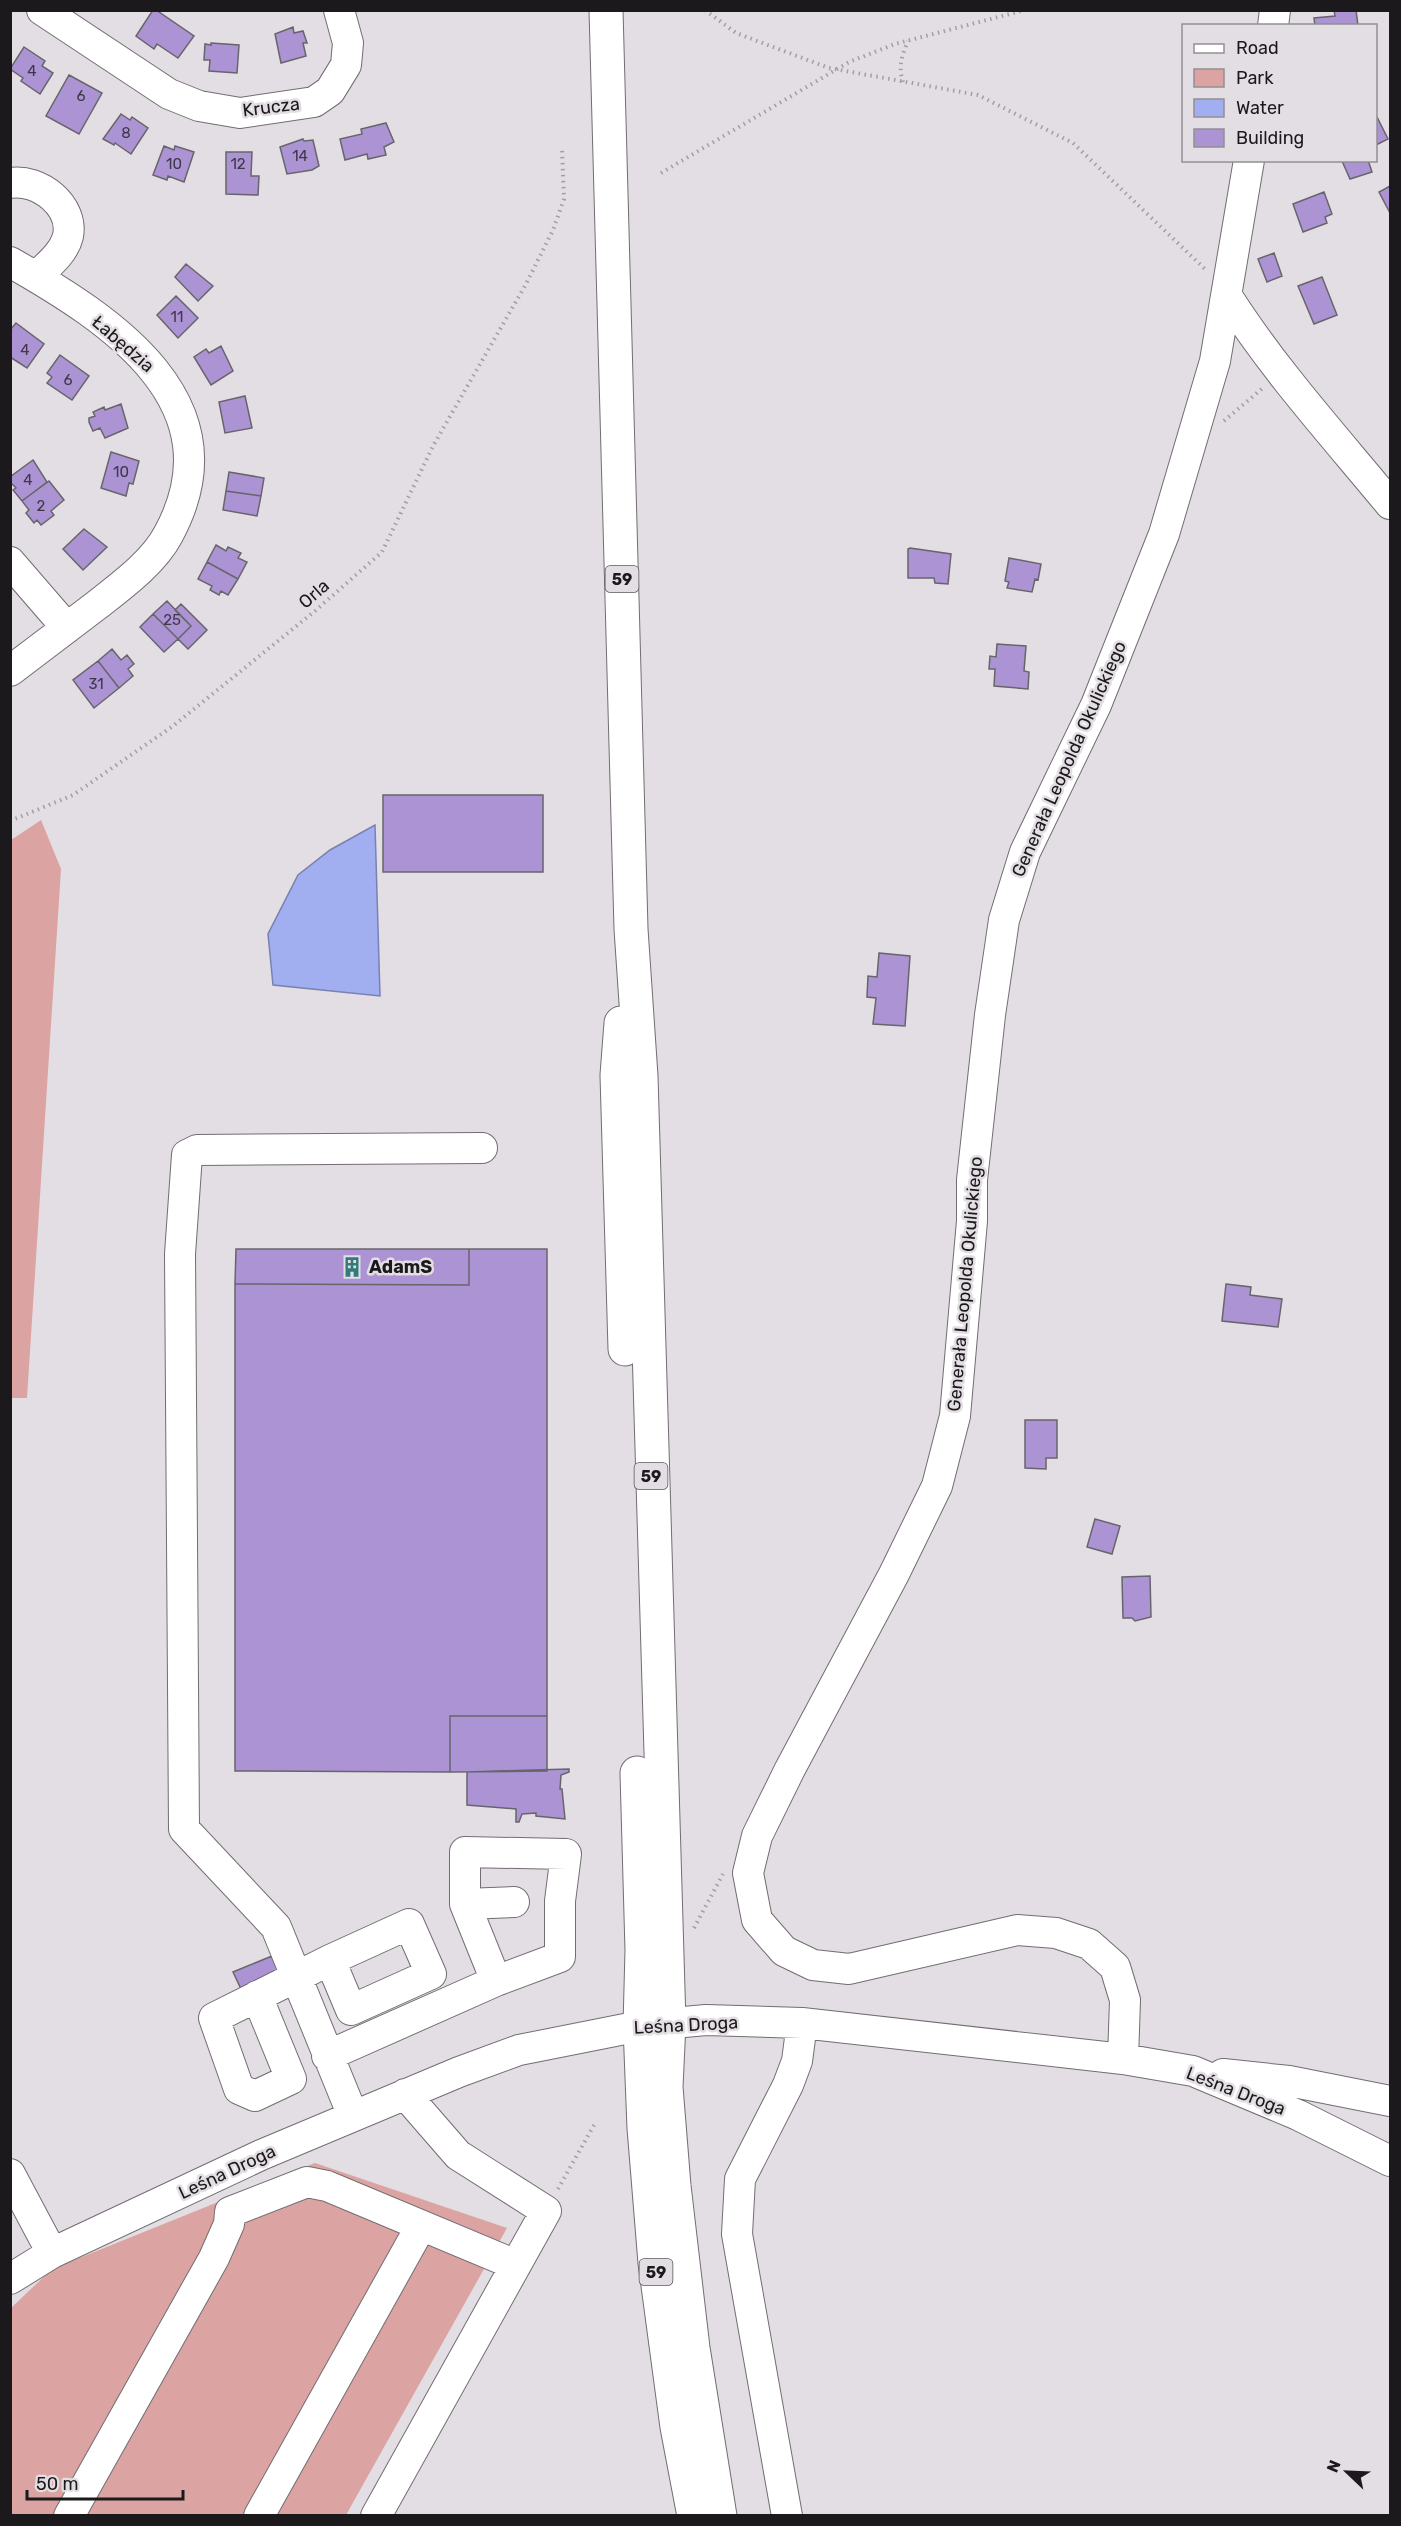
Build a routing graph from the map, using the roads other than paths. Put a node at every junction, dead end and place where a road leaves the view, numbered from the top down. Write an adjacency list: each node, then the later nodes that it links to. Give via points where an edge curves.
1 (42, 10): 2 (street, Krucza, via 169,94 199,106 240,113 314,102 330,91 346,65 348,43)
2 (339, 10)
3 (606, 10): 21 (main road, 59, via 631,929 617,1075 642,1950)
4 (1249, 162): 8 (street, Generała Leopolda Okulickiego)
5 (10, 183): 7 (street, via 40,188 57,200 67,219 68,236 59,255)
6 (10, 262): 7 (street, Łabędzia)
7 (36, 277): 11 (street, Łabędzia, via 114,331 156,371 179,407 190,448 186,489 167,536 135,574)
8 (1227, 296): 9 (street, via 1276,368); 23 (street, Generała Leopolda Okulickiego, via 1215,361 1164,534 1096,705 1025,852 1004,920 972,1180 955,1416 937,1486 757,1836 748,1874 757,1920 784,1951 813,1965 849,1969 1017,1930 1056,1933 1089,1944 1115,1967 1125,2000)
9 (1390, 504)
10 (10, 562): 11 (street)
11 (67, 628): 12 (street, Łabędzia)
12 (10, 671)
13 (482, 1148): 17 (street, via 197,1150 188,1155 180,1254 184,1829 276,1927)
14 (536, 1901): 15 (street); 15 (street, via 566,1854 465,1852); 18 (street, via 560,1957)
15 (465, 1904): 18 (street)
16 (330, 1960): 17 (street)
17 (297, 1976): 19 (street); 22 (street)
18 (496, 1982): 22 (street)
19 (257, 1996)
20 (802, 2023): 21 (street, Leśna Droga, via 706,2020); 23 (street, Leśna Droga); 39 (street, via 797,2061 788,2085 740,2179 737,2234)
21 (654, 2024): 25 (street, Leśna Droga, via 519,2050); 37 (main road, 59, via 644,2128 655,2263 677,2427); 38 (main road, 59, via 666,2087 695,2359)
22 (327, 2056): 27 (street)
23 (1122, 2059): 24 (street, Leśna Droga)
24 (1193, 2071): 26 (street, via 1289,2080); 28 (street, Leśna Droga, via 1298,2115)
25 (405, 2094): 27 (street, Leśna Droga); 32 (street, via 458,2155 546,2211)
26 (1390, 2101)
27 (353, 2116): 31 (street, Leśna Droga)
28 (1390, 2161)
29 (10, 2174): 31 (street)
30 (421, 2226): 32 (street); 34 (street, via 327,2186 307,2182 230,2212 214,2258); 35 (street)
31 (52, 2253): 33 (street, Leśna Droga)
32 (516, 2265): 36 (street)
33 (10, 2279)
34 (69, 2516)
35 (259, 2516)
36 (376, 2516)
37 (694, 2516)
38 (720, 2516)
39 (787, 2516)

